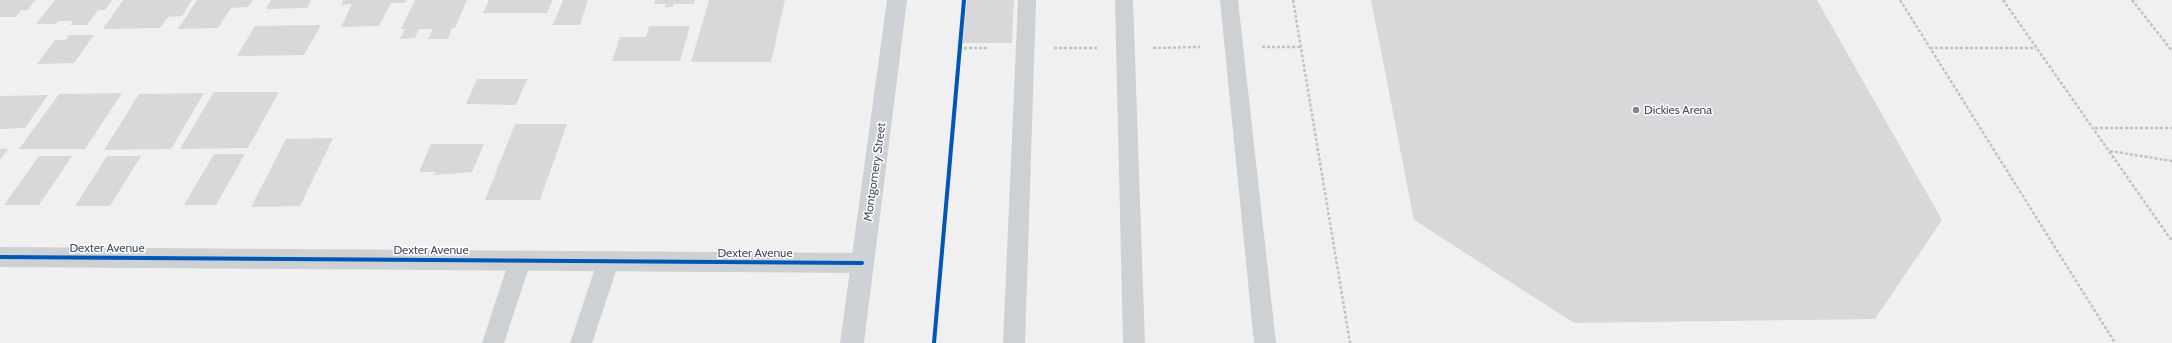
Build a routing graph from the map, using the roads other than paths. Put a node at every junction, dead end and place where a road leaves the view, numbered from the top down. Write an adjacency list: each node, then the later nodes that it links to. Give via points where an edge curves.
1 (897, 0): 8 (main road, Montgomery Street)
2 (1027, 0): 12 (lane)
3 (1124, 0): 13 (lane)
4 (1228, 0): 14 (lane)
5 (0, 257): 6 (street, Dexter Avenue)
6 (520, 261): 7 (street, Dexter Avenue); 9 (lane)
7 (608, 262): 8 (street, Dexter Avenue); 10 (lane)
8 (862, 264): 11 (main road, Montgomery Street)
9 (493, 343)
10 (581, 343)
11 (852, 343)
12 (1014, 343)
13 (1134, 343)
14 (1265, 343)

